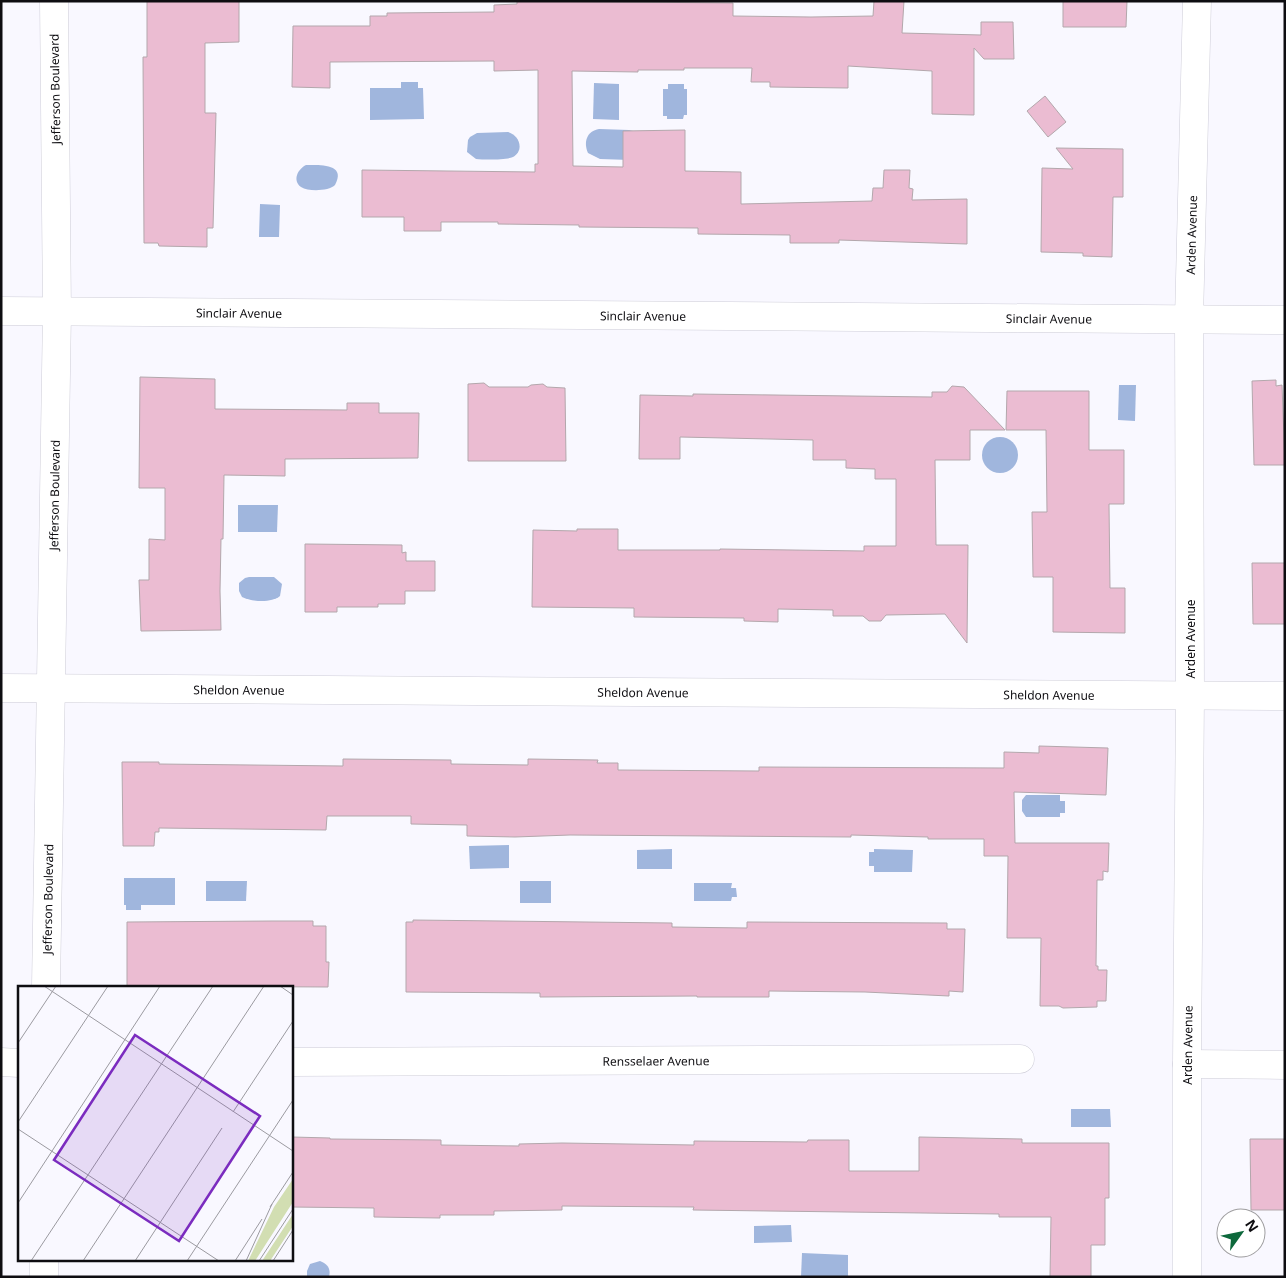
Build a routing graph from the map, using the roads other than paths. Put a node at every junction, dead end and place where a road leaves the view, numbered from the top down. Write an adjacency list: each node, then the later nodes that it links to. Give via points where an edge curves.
1 (54, 1): 4 (street, Jefferson Boulevard)
2 (1197, 1): 5 (street, Arden Avenue)
3 (1, 311): 4 (street, Sinclair Avenue)
4 (57, 312): 5 (street, Sinclair Avenue); 8 (street, Jefferson Boulevard)
5 (1189, 319): 6 (street, Sinclair Avenue); 9 (street, Arden Avenue)
6 (1285, 320)
7 (1, 688): 8 (street, Sheldon Avenue)
8 (50, 689): 9 (street, Sheldon Avenue); 11 (street, Jefferson Boulevard)
9 (1190, 695): 10 (street, Sheldon Avenue); 16 (street, Arden Avenue)
10 (1285, 696)
11 (46, 986)
12 (1020, 1059): 15 (street, Rensselaer Avenue)
13 (1, 1062): 14 (street)
14 (18, 1062)
15 (292, 1062)
16 (1187, 1064): 17 (street); 20 (street, Arden Avenue)
17 (1285, 1066)
18 (44, 1260): 19 (street)
19 (44, 1277)
20 (1187, 1277)

